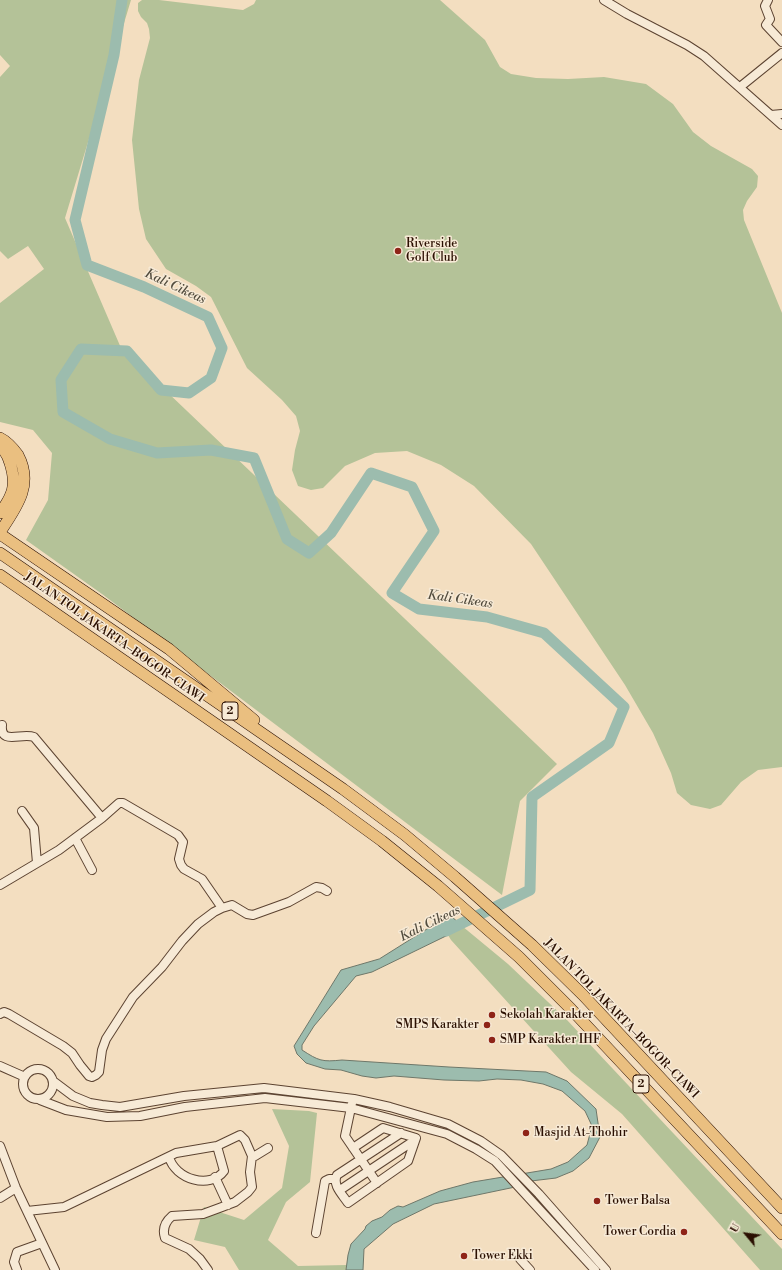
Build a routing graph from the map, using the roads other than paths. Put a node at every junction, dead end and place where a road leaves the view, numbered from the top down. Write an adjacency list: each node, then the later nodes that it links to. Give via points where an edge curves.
1 (604, 0): 5 (street, via 695,50)
2 (768, 0): 3 (street, via 765,6 770,19 766,25)
3 (782, 42)
4 (782, 53): 5 (street)
5 (740, 88): 7 (street)
6 (782, 114): 7 (street)
7 (771, 115): 8 (street)
8 (782, 125)
9 (0, 438): 11 (highway, via 14,449 22,463 25,478 24,489)
10 (0, 447): 11 (highway, via 8,457 14,479)
11 (6, 511): 12 (highway)
12 (0, 533): 16 (highway, via 169,649)
13 (0, 553): 16 (highway, JALAN TOL JAKARTA–BOGOR–CIAWI / 2)
14 (0, 575): 56 (highway, JALAN TOL JAKARTA–BOGOR–CIAWI / 2, via 327,801 438,886 519,957 571,1009)
15 (2, 725): 18 (street, via 1,731 7,737 34,736)
16 (303, 762): 53 (highway, JALAN TOL JAKARTA–BOGOR–CIAWI / 2, via 405,835 510,925 583,995)
17 (22, 811): 20 (street, via 34,828)
18 (102, 818): 19 (street); 24 (street, via 116,804 121,803 178,835 183,842 181,865 202,878)
19 (75, 838): 20 (street); 21 (street)
20 (37, 863): 22 (street)
21 (92, 870)
22 (0, 885)
23 (327, 891): 24 (street, via 316,887 289,902 253,916 232,904)
24 (222, 908): 25 (street, via 198,924 134,997 106,1039 96,1076 89,1076 64,1046 9,1014)
25 (0, 1014)
26 (0, 1066): 27 (street)
27 (25, 1077): 28 (street, via 30,1072 40,1069 47,1072); 32 (street, via 23,1084 26,1094 32,1099)
28 (53, 1081): 29 (street, via 73,1096 90,1103 120,1107 184,1096); 32 (street, via 52,1092)
29 (264, 1088): 30 (street); 31 (street)
30 (265, 1098): 32 (street, via 185,1107 140,1116 107,1117 66,1110); 34 (street)
31 (354, 1099): 33 (street); 34 (street)
32 (40, 1100)
33 (390, 1107): 35 (street); 59 (street, via 448,1124 501,1155 539,1194)
34 (351, 1108): 35 (street); 41 (street, via 345,1136)
35 (390, 1117): 59 (street, via 447,1134 495,1161)
36 (400, 1133): 37 (street, via 416,1138); 41 (street, via 383,1128); 44 (street)
37 (415, 1140): 45 (street); 48 (street, via 408,1161)
38 (0, 1146): 49 (street)
39 (217, 1146): 42 (street, via 240,1135); 43 (street, via 184,1151); 46 (street, via 224,1170 220,1176)
40 (268, 1148): 42 (street)
41 (353, 1148): 44 (street)
42 (252, 1156): 52 (street, via 252,1187)
43 (169, 1157): 46 (street, via 170,1164 186,1177 204,1180); 54 (street, via 64,1207)
44 (361, 1160): 45 (street); 47 (street, via 337,1175)
45 (368, 1171): 48 (street); 50 (street)
46 (215, 1177): 52 (street)
47 (335, 1179): 50 (street); 55 (street, via 325,1181)
48 (377, 1183): 50 (street, via 348,1203)
49 (16, 1188): 51 (street); 54 (street)
50 (340, 1190)
51 (0, 1198)
52 (228, 1205): 62 (street, via 203,1214 172,1216 164,1226 165,1238 188,1249)
53 (782, 1208)
54 (26, 1211): 57 (street)
55 (316, 1233)
56 (782, 1234)
57 (42, 1243): 60 (street, via 17,1252 14,1262); 61 (street)
58 (520, 1259): 63 (street)
59 (590, 1264): 64 (street); 65 (street)
60 (17, 1270)
61 (55, 1270)
62 (208, 1270)
63 (530, 1270)
64 (595, 1270)
65 (606, 1270)

